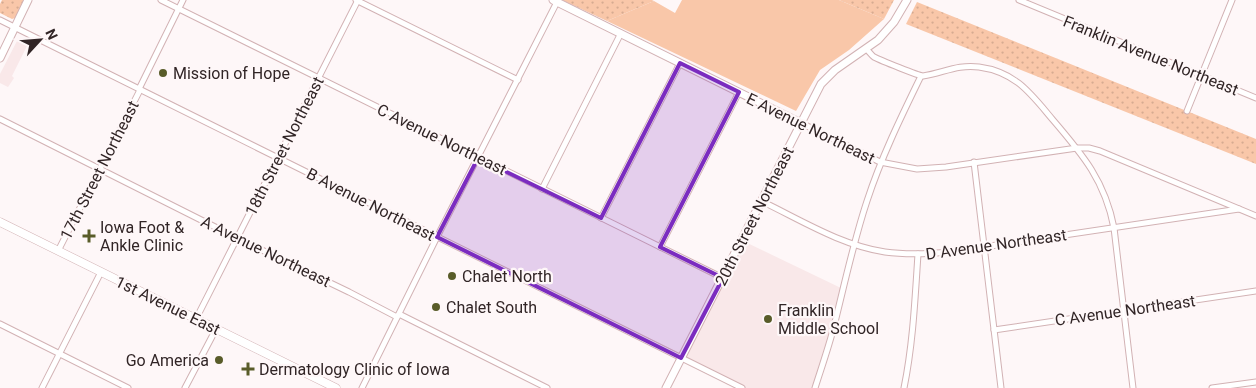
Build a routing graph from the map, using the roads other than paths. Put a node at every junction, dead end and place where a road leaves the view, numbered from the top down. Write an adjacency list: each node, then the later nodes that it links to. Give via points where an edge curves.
1 (28, 0): 11 (street)
2 (162, 0): 9 (street, C Avenue Northeast)
3 (183, 0): 9 (street, 17th Street Northeast)
4 (357, 0): 18 (street, 18th Street Northeast); 19 (street)
5 (907, 0): 13 (street, 20th Street Northeast, via 883,36)
6 (1019, 0): 16 (street, Franklin Avenue Northeast)
7 (1232, 0): 16 (street)
8 (556, 1): 12 (street, E Avenue Northeast); 19 (street)
9 (178, 8): 18 (street, C Avenue Northeast); 20 (street, 17th Street Northeast)
10 (0, 20): 11 (street, B Avenue Northeast)
11 (15, 27): 14 (street); 20 (street, B Avenue Northeast)
12 (621, 33): 15 (street, E Avenue Northeast); 32 (street)
13 (866, 49): 17 (street, via 874,57); 25 (street, 20th Street Northeast, via 825,79)
14 (0, 58)
15 (680, 63): 21 (street, E Avenue Northeast); 36 (street)
16 (1201, 75): 22 (street, Franklin Avenue Northeast); 23 (street)
17 (921, 76): 26 (street, via 969,65 1000,72 1028,90); 29 (street)
18 (319, 78): 27 (street, 18th Street Northeast); 28 (street, C Avenue Northeast)
19 (518, 80): 28 (street)
20 (139, 89): 27 (street, B Avenue Northeast); 31 (street, 17th Street Northeast)
21 (739, 92): 25 (street, E Avenue Northeast); 42 (street)
22 (1256, 98)
23 (1187, 111)
24 (0, 119): 31 (street, A Avenue Northeast)
25 (801, 123): 29 (street, E Avenue Northeast); 33 (street, 20th Street Northeast)
26 (1077, 148): 30 (street, E Avenue Northeast); 34 (street, E Avenue Northeast, via 1100,151); 38 (street, via 1098,179)
27 (278, 158): 39 (street, B Avenue Northeast); 40 (street, 18th Street Northeast)
28 (478, 158): 32 (street, C Avenue Northeast); 39 (street)
29 (880, 162): 30 (street, E Avenue Northeast, via 918,168); 41 (street)
30 (974, 162): 43 (street)
31 (100, 169): 40 (street, A Avenue Northeast); 44 (street, 17th Street Northeast)
32 (542, 189): 36 (street, C Avenue Northeast)
33 (761, 200): 41 (street, D Avenue Northeast); 47 (street, 20th Street Northeast)
34 (1239, 209): 35 (street, E Avenue Northeast); 38 (street, D Avenue Northeast)
35 (1256, 216)
36 (601, 218): 42 (street, C Avenue Northeast)
37 (0, 222): 44 (main road, 1st Avenue East)
38 (1114, 228): 43 (street, D Avenue Northeast); 49 (street)
39 (437, 237): 50 (street); 56 (street, B Avenue Northeast)
40 (237, 238): 50 (street, A Avenue Northeast); 51 (street, 18th Street Northeast)
41 (854, 244): 45 (street, D Avenue Northeast, via 886,252); 66 (street)
42 (660, 247): 47 (street, C Avenue Northeast)
43 (984, 247): 45 (street, D Avenue Northeast); 54 (street)
44 (58, 251): 46 (main road, 1st Avenue East)
45 (918, 254): 67 (street, via 910,358)
46 (101, 272): 51 (main road, 1st Avenue East); 55 (street)
47 (723, 278): 56 (street, 20th Street Northeast)
48 (1256, 292): 49 (street, C Avenue Northeast)
49 (1124, 310): 54 (street, C Avenue Northeast); 69 (street)
50 (398, 316): 62 (street); 63 (street, A Avenue Northeast)
51 (196, 319): 53 (main road, 1st Avenue East)
52 (0, 324): 55 (street)
53 (216, 329): 60 (street); 61 (main road, 1st Avenue East)
54 (994, 330): 68 (street)
55 (59, 354): 58 (street); 59 (street)
56 (681, 358): 64 (street, 20th Street Northeast); 65 (street, B Avenue Northeast)
57 (1256, 382): 70 (street)
58 (42, 388)
59 (128, 388)
60 (185, 388)
61 (336, 388)
62 (362, 388)
63 (547, 388)
64 (666, 388)
65 (742, 388)
66 (815, 388)
67 (904, 388)
68 (1001, 388)
69 (1133, 388)
70 (1212, 388)

